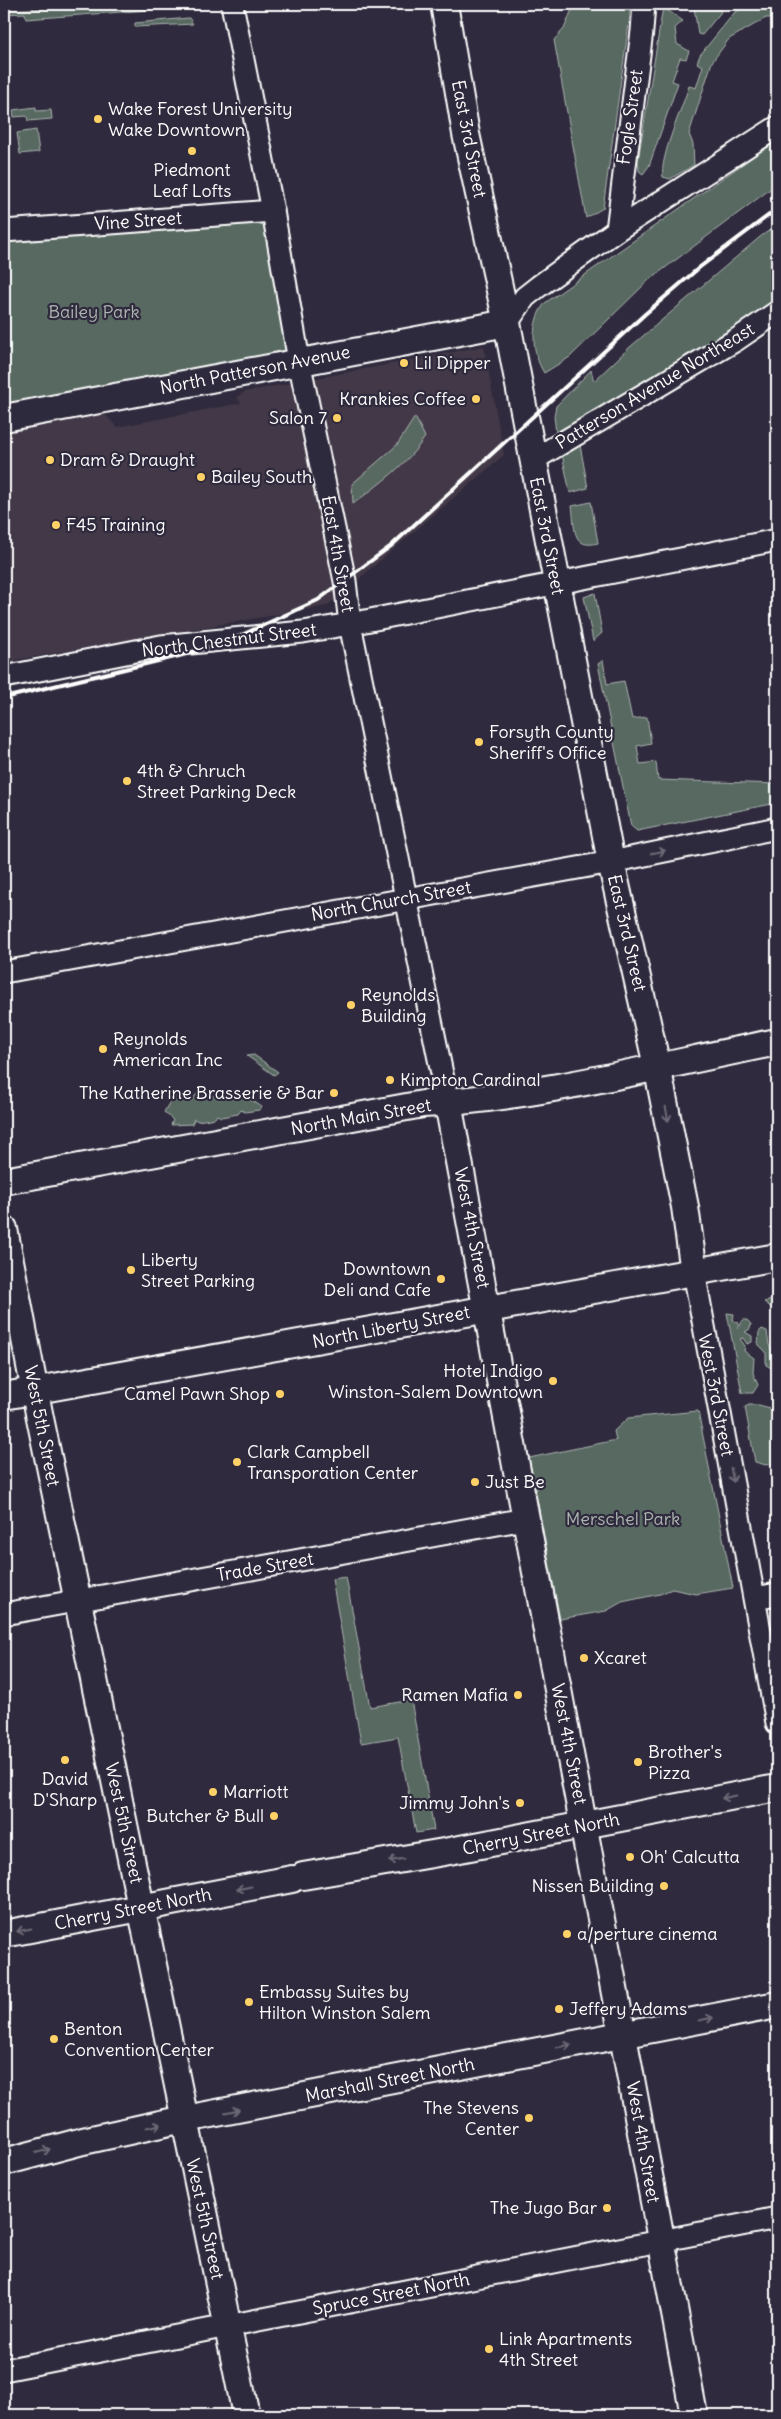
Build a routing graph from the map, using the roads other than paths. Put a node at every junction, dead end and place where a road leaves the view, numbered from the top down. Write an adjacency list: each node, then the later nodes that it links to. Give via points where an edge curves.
1 (232, 4): 5 (street, East 4th Street)
2 (444, 4): 9 (main road, East 3rd Street, via 468,142)
3 (644, 4): 6 (street, Fogle Street)
4 (777, 127): 6 (street)
5 (273, 210): 7 (street, Vine Street); 10 (street, East 4th Street)
6 (617, 230): 9 (street, via 532,292)
7 (4, 231)
8 (777, 312): 12 (street, Patterson Avenue Northeast, via 736,340)
9 (507, 323): 10 (main road, North Patterson Avenue); 12 (main road, East 3rd Street)
10 (300, 361): 11 (main road, North Patterson Avenue); 15 (street, East 4th Street, via 337,539)
11 (4, 418)
12 (533, 460): 14 (main road, East 3rd Street)
13 (777, 540): 14 (street, North Chestnut Street)
14 (556, 584): 15 (street, North Chestnut Street); 18 (main road, East 3rd Street)
15 (350, 624): 16 (street, North Chestnut Street, via 303,632 161,646); 19 (street, East 4th Street)
16 (4, 677)
17 (777, 828): 18 (street, North Church Street, one-way to 17)
18 (611, 862): 19 (street, North Church Street); 22 (main road, East 3rd Street)
19 (408, 898): 20 (street, North Church Street); 23 (street, East 4th Street)
20 (4, 972)
21 (777, 1042): 22 (main road, North Main Street)
22 (657, 1066): 23 (main road, North Main Street, via 475,1101); 27 (main road, West 3rd Street, one-way to 27, via 685,1207)
23 (448, 1103): 24 (main road, North Main Street, via 423,1104); 28 (main road, West 4th Street)
24 (4, 1181)
25 (4, 1229): 29 (main road, West 5th Street)
26 (777, 1257): 27 (main road, North Liberty Street)
27 (694, 1272): 28 (main road, North Liberty Street); 33 (street, West 3rd Street, one-way to 33)
28 (487, 1309): 29 (main road, North Liberty Street); 31 (main road, West 4th Street)
29 (35, 1391): 30 (main road, North Liberty Street); 34 (main road, West 5th Street)
30 (4, 1396)
31 (525, 1519): 34 (street, Trade Street); 38 (main road, West 4th Street)
32 (777, 1594): 33 (street)
33 (755, 1598): 36 (street, West 3rd Street)
34 (78, 1601): 35 (street, Trade Street); 39 (main road, West 5th Street)
35 (4, 1614)
36 (777, 1723)
37 (777, 1788): 38 (main road, Cherry Street North, one-way to 38)
38 (584, 1825): 39 (main road, Cherry Street North, one-way to 39); 42 (main road, West 4th Street)
39 (141, 1907): 40 (main road, Cherry Street North, one-way to 40); 43 (main road, West 5th Street)
40 (4, 1934)
41 (777, 2005): 42 (main road, Marshall Street North, one-way to 41)
42 (624, 2034): 43 (main road, Marshall Street North, one-way to 42); 46 (main road, West 4th Street)
43 (184, 2120): 44 (main road, Marshall Street North, one-way to 43); 47 (main road, West 5th Street)
44 (4, 2162)
45 (777, 2218): 46 (street, Spruce Street North)
46 (660, 2240): 47 (street, Spruce Street North); 50 (main road, West 4th Street)
47 (227, 2327): 48 (street, Spruce Street North); 49 (main road, West 5th Street)
48 (4, 2370)
49 (246, 2415)
50 (694, 2415)

